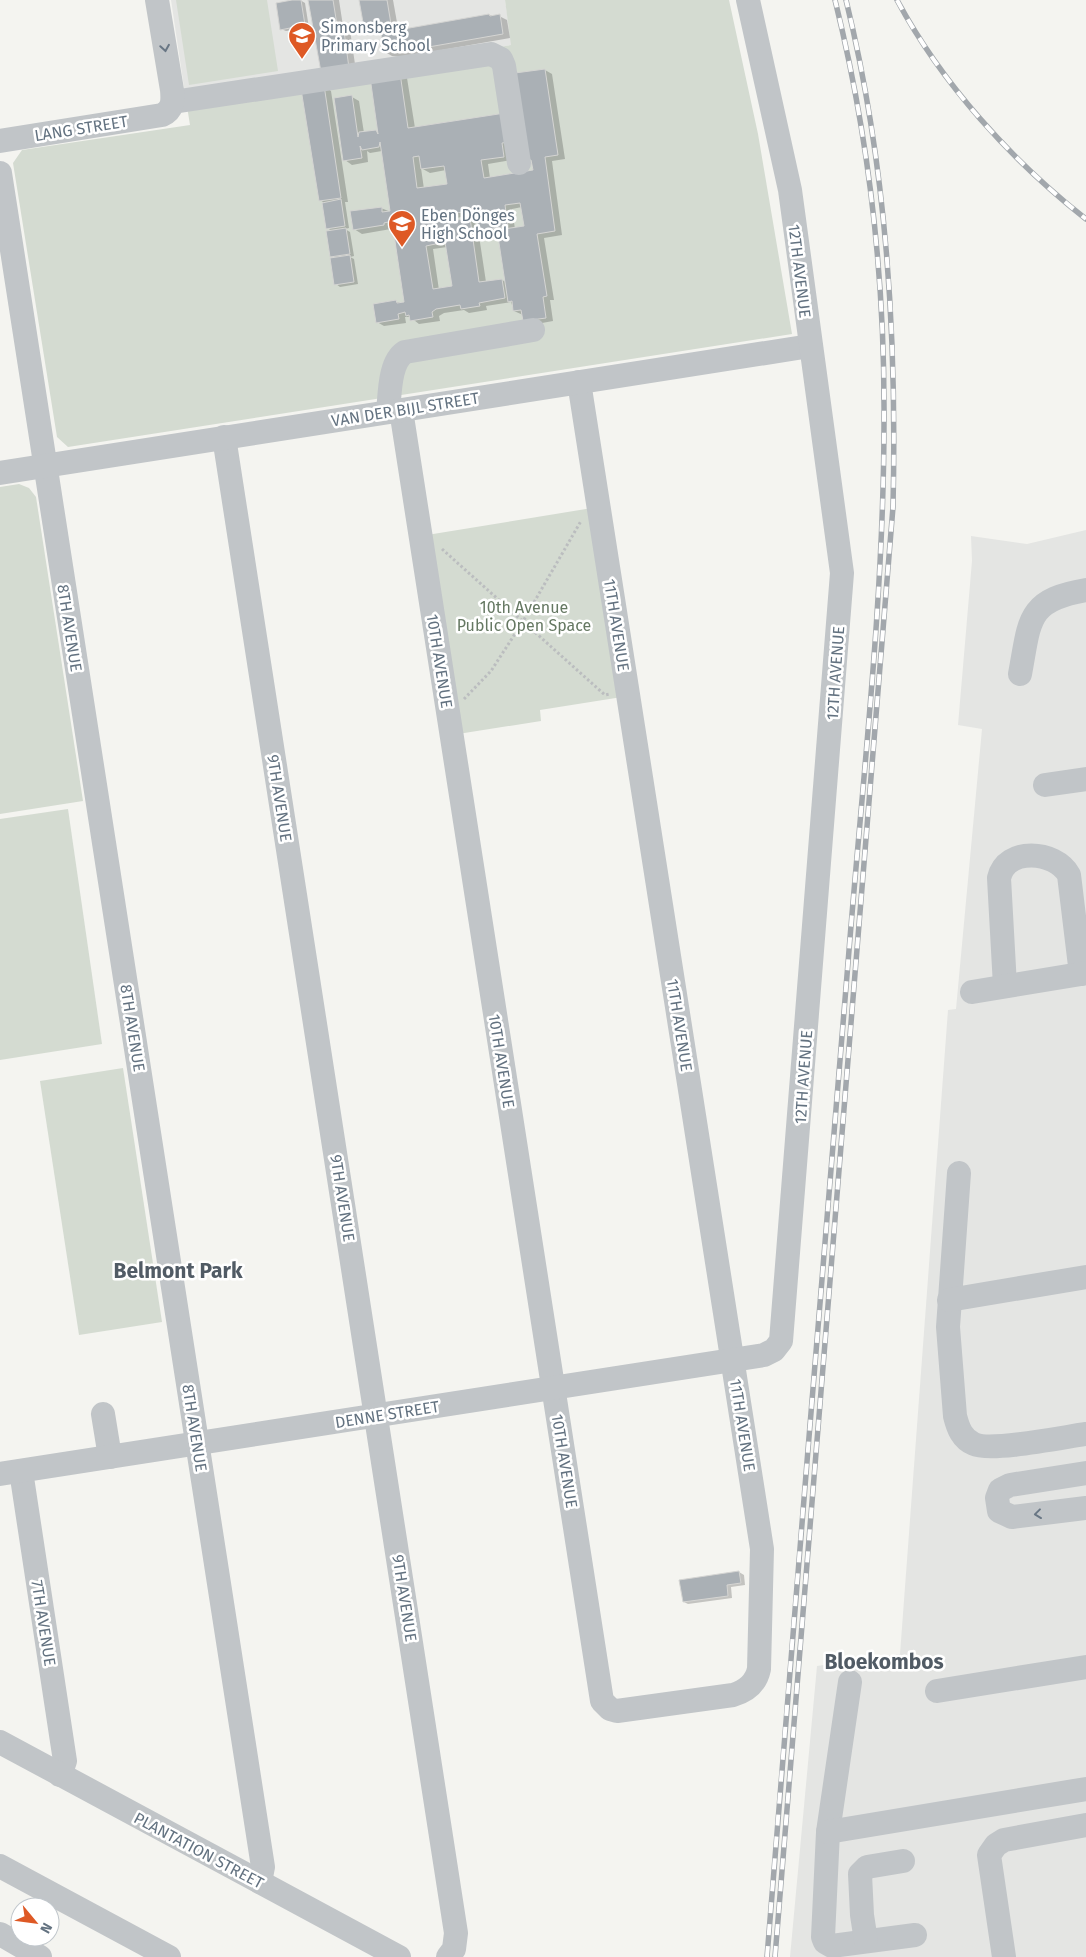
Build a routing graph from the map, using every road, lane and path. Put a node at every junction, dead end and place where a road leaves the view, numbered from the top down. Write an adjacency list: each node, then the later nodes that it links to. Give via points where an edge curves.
1 (157, 0): 3 (street, one-way to 3)
2 (748, 0): 8 (street, 12TH AVENUE, via 790,190)
3 (167, 108): 4 (street, LANG STREET); 5 (street, LANG STREET, via 491,54 501,59 504,66)
4 (0, 141)
5 (519, 163)
6 (0, 174): 12 (street, 8TH AVENUE)
7 (533, 330): 10 (street, 10TH AVENUE, via 405,352 395,365)
8 (810, 346): 9 (street, VAN DER BIJL STREET); 29 (street, 12TH AVENUE, via 839,542 842,587 783,1335)
9 (579, 382): 10 (street, VAN DER BIJL STREET); 14 (street, 11TH AVENUE)
10 (394, 411): 11 (street, VAN DER BIJL STREET); 15 (street, 10TH AVENUE)
11 (224, 438): 12 (street, VAN DER BIJL STREET); 33 (street, 9TH AVENUE)
12 (45, 465): 13 (street, VAN DER BIJL STREET); 35 (street, 8TH AVENUE)
13 (0, 472)
14 (599, 508): 17 (path, via 586,514 567,542); 19 (street, 11TH AVENUE)
15 (421, 537): 17 (path, via 431,539); 20 (street, 10TH AVENUE)
16 (1086, 590): 18 (street, via 1050,599 1040,606 1029,628)
17 (522, 623): 19 (path, via 605,695); 20 (path, via 491,671 457,707)
18 (1020, 674)
19 (628, 693): 30 (street, 11TH AVENUE)
20 (448, 709): 31 (street, 10TH AVENUE)
21 (1086, 779): 22 (street)
22 (1045, 784)
23 (1084, 974): 24 (street); 24 (street, via 1069,875 1046,857 1023,857 1007,863 999,878)
24 (1005, 986): 25 (street)
25 (972, 992)
26 (959, 1173): 28 (street)
27 (1086, 1277): 28 (street)
28 (949, 1300): 34 (street, via 948,1343 955,1416 963,1436 979,1446 994,1446)
29 (774, 1350): 30 (street, DENNE STREET)
30 (733, 1360): 31 (street, DENNE STREET); 43 (street, 11TH AVENUE, via 762,1549 759,1669 752,1685 740,1693 623,1711)
31 (553, 1388): 33 (street, DENNE STREET); 43 (street, 10TH AVENUE, via 602,1701)
32 (103, 1414): 36 (street)
33 (376, 1415): 35 (street, DENNE STREET); 58 (street, 9TH AVENUE, via 456,1933 454,1949)
34 (1086, 1434)
35 (197, 1443): 36 (street, DENNE STREET); 51 (street, 8TH AVENUE, via 263,1866)
36 (110, 1457): 38 (street, DENNE STREET)
37 (1086, 1472): 39 (street, one-way to 37, via 1012,1517 999,1511 997,1498 1000,1490 1010,1485)
38 (10, 1473): 45 (street, 7TH AVENUE, via 65,1761)
39 (1086, 1508)
40 (1086, 1667): 42 (street)
41 (850, 1682): 48 (street)
42 (937, 1691)
43 (610, 1709)
44 (0, 1742): 45 (street, PLANTATION STREET)
45 (60, 1775): 51 (street, PLANTATION STREET)
46 (1086, 1789): 48 (street)
47 (1086, 1825): 59 (street, via 1004,1840 989,1855)
48 (828, 1832): 54 (street, via 823,1937 832,1946)
49 (903, 1861): 54 (street, via 867,1867 860,1874)
50 (0, 1866): 56 (street)
51 (260, 1882): 57 (street, PLANTATION STREET)
52 (0, 1934): 55 (street)
53 (915, 1936): 54 (street)
54 (866, 1942)
55 (40, 1957)
56 (169, 1957)
57 (399, 1957)
58 (448, 1957)
59 (1004, 1957)

